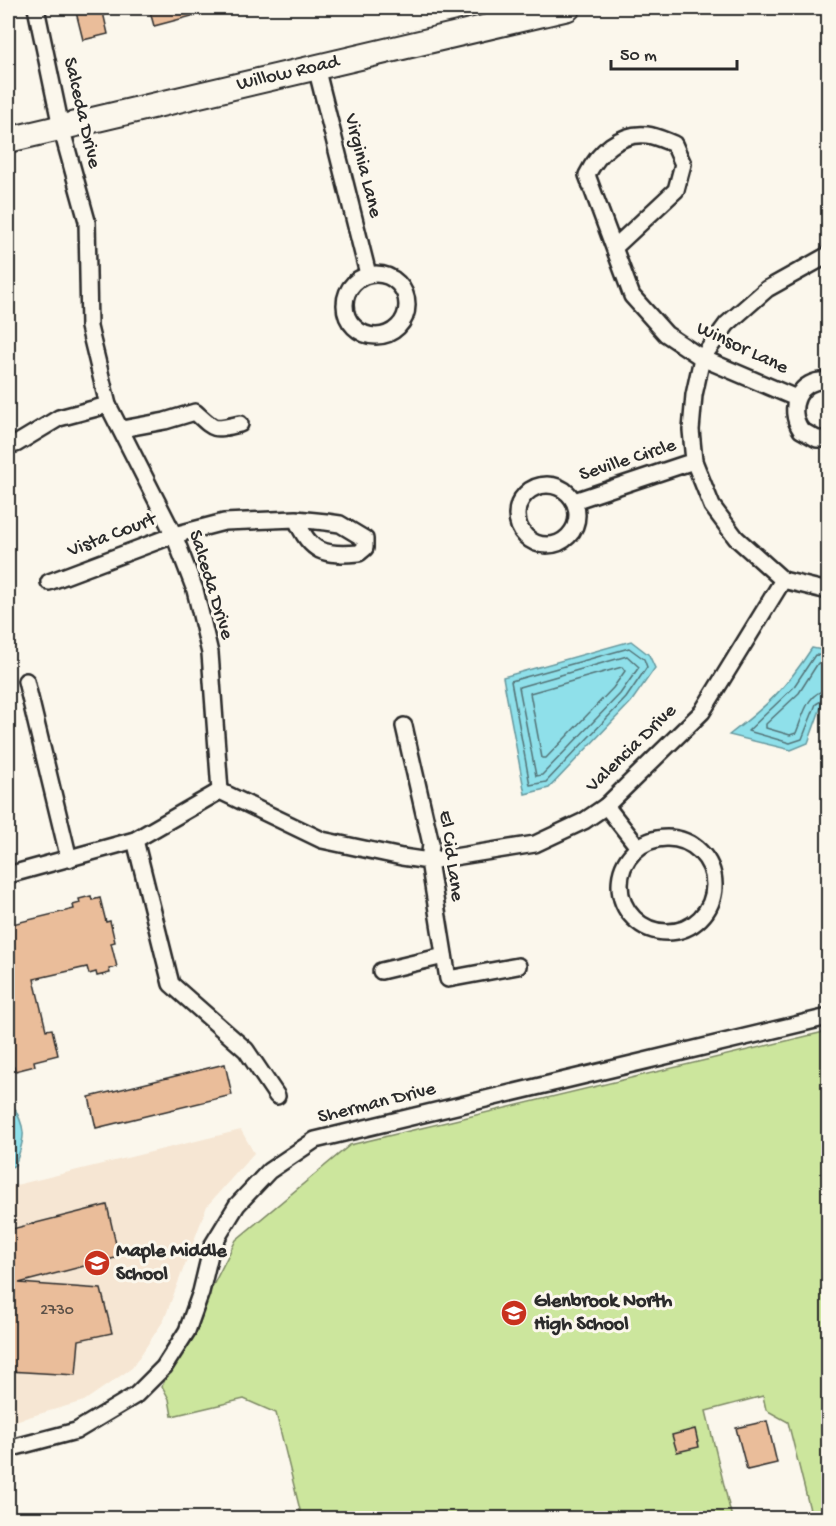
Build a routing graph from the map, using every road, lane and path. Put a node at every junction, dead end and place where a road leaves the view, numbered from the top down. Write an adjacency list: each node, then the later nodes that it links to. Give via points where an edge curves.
1 (36, 8): 4 (street, Salceda Drive)
2 (568, 8): 3 (main road, Willow Road)
3 (316, 67): 4 (main road, Willow Road); 8 (street, Virginia Lane)
4 (61, 128): 5 (main road, Willow Road); 12 (street, Salceda Drive, via 87,221 89,327)
5 (8, 140)
6 (615, 247): 6 (street, Winsor Lane, via 587,175 597,156 616,142 646,134 674,144 683,164 676,190); 9 (street, Winsor Lane, via 632,296 666,334)
7 (828, 255): 9 (street, via 766,289 727,324)
8 (368, 274): 8 (street, via 351,286 344,307 353,326 362,333 382,335 399,326 406,298 396,281)
9 (702, 358): 11 (street, Winsor Lane); 17 (street, via 691,430)
10 (828, 381): 11 (street, Winsor Lane, via 807,386)
11 (796, 398): 15 (street, Winsor Lane, via 794,416 801,430 818,439)
12 (108, 405): 14 (street, Salceda Drive); 16 (street, via 59,418)
13 (240, 424): 14 (street, via 210,427 195,412)
14 (122, 429): 20 (street, Salceda Drive)
15 (828, 439)
16 (16, 444)
17 (694, 461): 18 (street, Seville Circle); 21 (street, via 712,506 736,538)
18 (574, 501)
19 (296, 519): 20 (street, Vista Court, via 224,522)
20 (174, 535): 22 (street, Vista Court); 26 (street, Salceda Drive, via 195,590 210,653)
21 (783, 580): 23 (street); 27 (street, Valencia Drive, via 702,712)
22 (49, 582)
23 (828, 591)
24 (27, 681): 30 (street)
25 (404, 726): 31 (street, El Cid Lane, via 431,844)
26 (220, 791): 28 (street); 31 (street, Valencia Drive, via 322,840)
27 (606, 806): 29 (street); 31 (street, Valencia Drive, via 535,844)
28 (135, 840): 30 (street); 37 (street, via 171,984 246,1050)
29 (638, 847): 29 (street, via 621,871 619,885 629,914 639,924 668,932 696,922 707,910 714,887 709,863 699,850 669,837 653,839)
30 (69, 859): 32 (street)
31 (429, 861): 33 (street, El Cid Lane)
32 (8, 874)
33 (444, 956): 34 (street, El Cid Lane, via 448,979); 35 (street)
34 (518, 966)
35 (381, 972)
36 (828, 1017): 38 (street, Sherman Drive, via 315,1140 269,1170 237,1205 212,1246 187,1331 164,1367 136,1395 76,1431)
37 (277, 1096)
38 (8, 1449)

